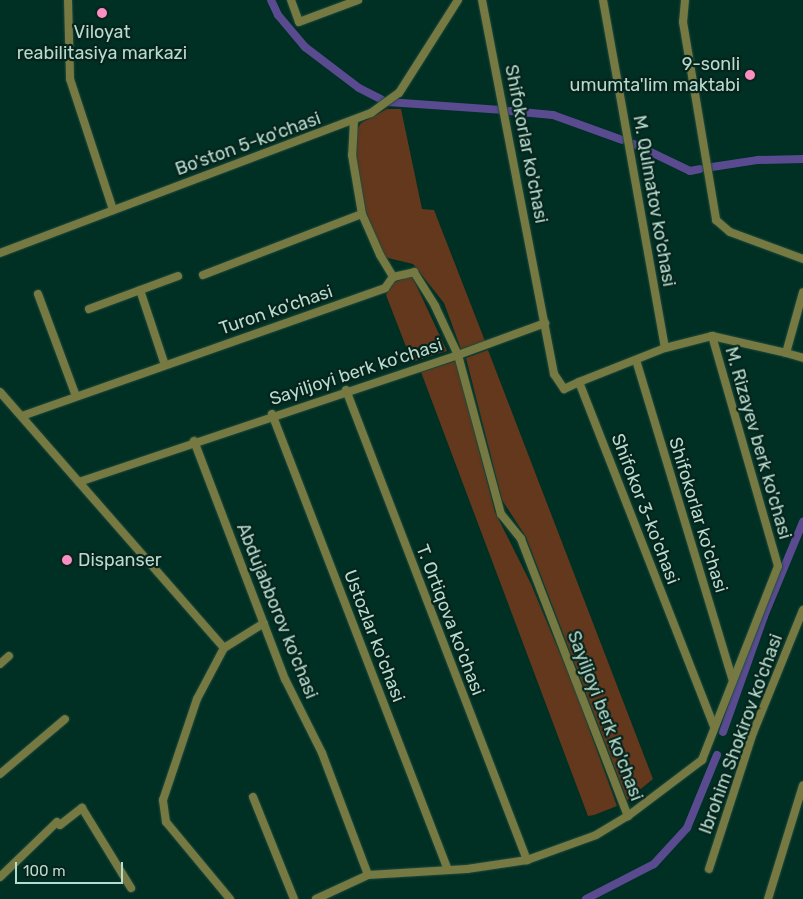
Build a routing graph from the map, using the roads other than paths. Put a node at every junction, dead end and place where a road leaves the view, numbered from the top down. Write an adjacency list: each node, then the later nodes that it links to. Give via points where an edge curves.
1 (68, 0): 9 (street, via 70,79)
2 (291, 0): 3 (street, via 299,22)
3 (358, 0)
4 (458, 0): 8 (street, Bo'ston 5-ko'chasi, via 399,93)
5 (482, 0): 20 (street, Shifokorlar ko'chasi)
6 (602, 0): 22 (street, M. Qulmatov ko'chasi)
7 (685, 0): 12 (street, via 683,22 716,220 730,232)
8 (354, 120): 9 (street, Bo'ston 5-ko'chasi); 10 (street, via 352,155)
9 (113, 210): 11 (street, Bo'ston 5-ko'chasi)
10 (362, 214): 13 (street); 15 (street)
11 (0, 253)
12 (803, 259)
13 (203, 275)
14 (178, 276): 16 (street)
15 (393, 277): 24 (street, via 414,272 435,306); 27 (street, Turon ko'chasi, via 385,288)
16 (140, 290): 19 (street); 27 (street)
17 (803, 292): 23 (street)
18 (38, 294): 31 (street)
19 (89, 309)
20 (545, 323): 24 (street); 28 (street, via 554,374 564,389)
21 (712, 336): 22 (street); 23 (street); 41 (street, M. Rizayev berk ko'chasi, via 778,566)
22 (665, 348): 26 (street)
23 (786, 353): 25 (street)
24 (458, 355): 29 (street, Sayiljoyi berk ko'chasi); 47 (street, Sayiljoyi berk ko'chasi, via 501,514 520,540)
25 (803, 358)
26 (636, 360): 28 (street); 41 (street, Shifokorlar ko'chasi)
27 (165, 365): 31 (street, Turon ko'chasi)
28 (579, 382): 43 (street, Shifokor 3-ko'chasi)
29 (346, 390): 32 (street, Sayiljoyi berk ko'chasi); 48 (street, T. Ortiqova ko'chasi)
30 (0, 392): 33 (street)
31 (76, 396): 33 (street, Turon ko'chasi)
32 (272, 414): 34 (street, Sayiljoyi berk ko'chasi); 49 (street, Ustozlar ko'chasi)
33 (22, 416): 35 (street)
34 (194, 441): 35 (street, Sayiljoyi berk ko'chasi); 37 (street, Abdujabborov ko'chasi)
35 (79, 482): 38 (street)
36 (803, 610): 50 (street, Ibrohim Shokirov ko'chasi, via 753,733)
37 (264, 622): 38 (street); 51 (street, Abdujabborov ko'chasi, via 285,679 322,753)
38 (224, 648): 54 (street, via 197,699 163,800 166,822)
39 (9, 656): 40 (street)
40 (0, 664)
41 (732, 679): 43 (street, M. Rizayev berk ko'chasi)
42 (65, 718): 44 (street)
43 (714, 726): 47 (street, M. Rizayev berk ko'chasi, via 702,760)
44 (0, 774)
45 (803, 785): 57 (street)
46 (253, 797): 55 (street)
47 (628, 816): 48 (street, M. Rizayev berk ko'chasi, via 596,835)
48 (527, 860): 49 (street, M. Rizayev berk ko'chasi, via 467,869)
49 (447, 868): 51 (street, M. Rizayev berk ko'chasi)
50 (709, 869)
51 (368, 875): 56 (street, M. Rizayev berk ko'chasi)
52 (0, 877): 53 (street, via 57,822 60,825 82,808)
53 (132, 888)
54 (230, 899)
55 (294, 899)
56 (316, 899)
57 (768, 899)

